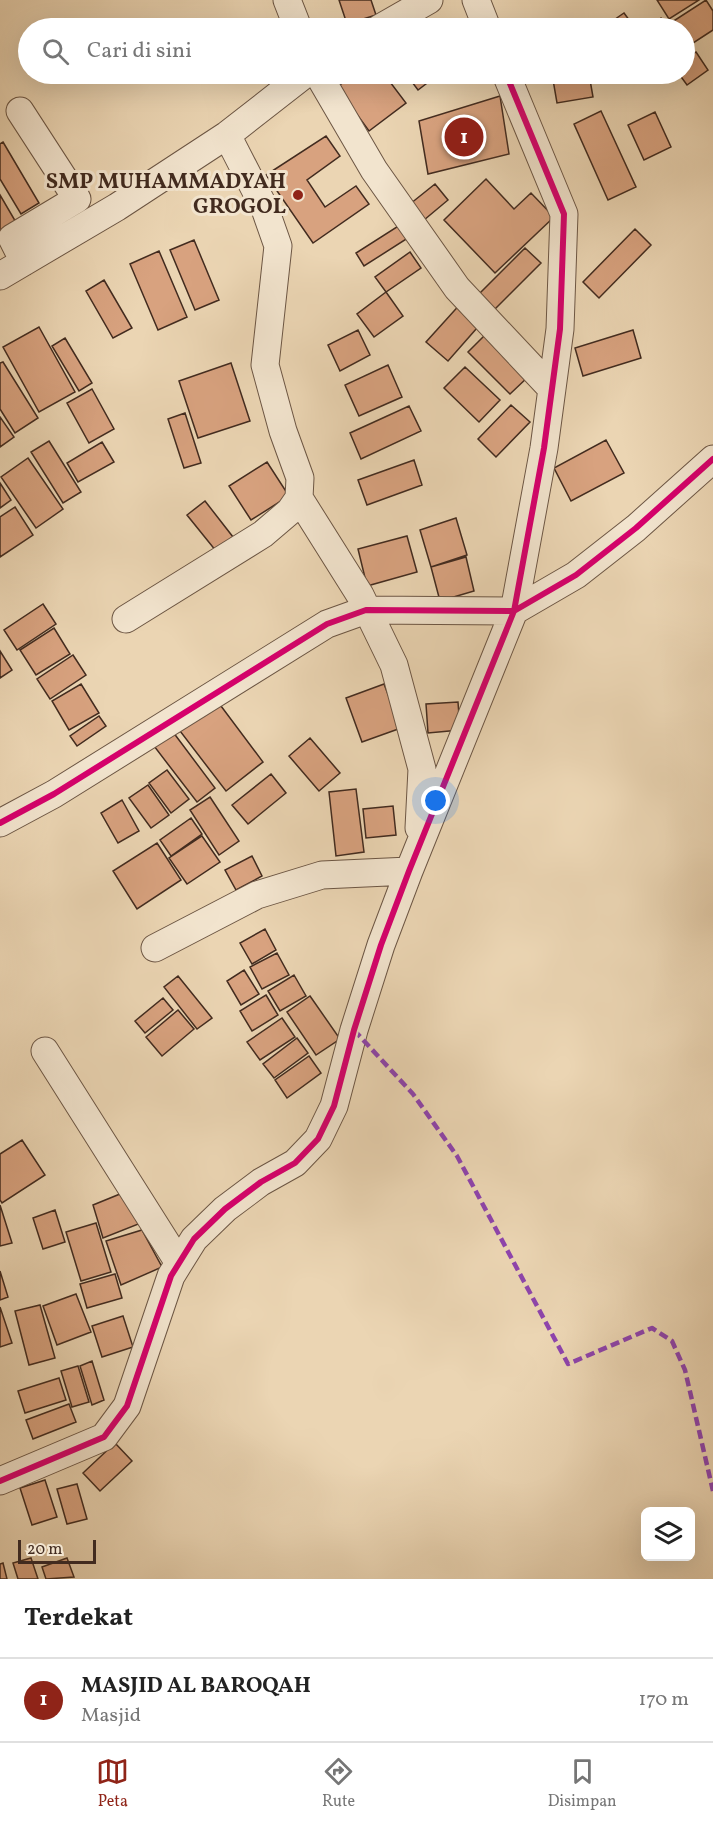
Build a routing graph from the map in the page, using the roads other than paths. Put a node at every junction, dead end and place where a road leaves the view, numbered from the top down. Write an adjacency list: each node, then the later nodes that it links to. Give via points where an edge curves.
1 (287, 0): 4 (street)
2 (429, 0): 5 (street)
3 (476, 0): 6 (street)
4 (294, 18)
5 (398, 18)
6 (483, 18)
7 (292, 84): 11 (street)
8 (324, 84): 14 (street, via 374,170 457,288)
9 (510, 84): 14 (street, via 564,214 560,329)
10 (20, 111): 12 (street, via 77,199 12,238)
11 (227, 135): 12 (street); 16 (street, via 265,209 278,246 265,365 300,478)
12 (24, 262): 13 (street)
13 (0, 276)
14 (552, 389): 18 (street)
15 (713, 459): 18 (street, via 576,575)
16 (299, 498): 17 (street); 19 (street, via 263,534)
17 (366, 610): 18 (street); 20 (street, via 327,624 54,794); 21 (street, via 394,665 422,769)
18 (514, 611): 21 (street)
19 (126, 619)
20 (0, 823)
21 (413, 859): 22 (street, via 322,875 257,895); 24 (street, via 357,1020 334,1106 318,1139 296,1163 261,1182 225,1209 194,1239)
22 (155, 948)
23 (45, 1051): 24 (street)
24 (179, 1263): 25 (street, via 171,1276 127,1406 104,1437)
25 (0, 1481)

